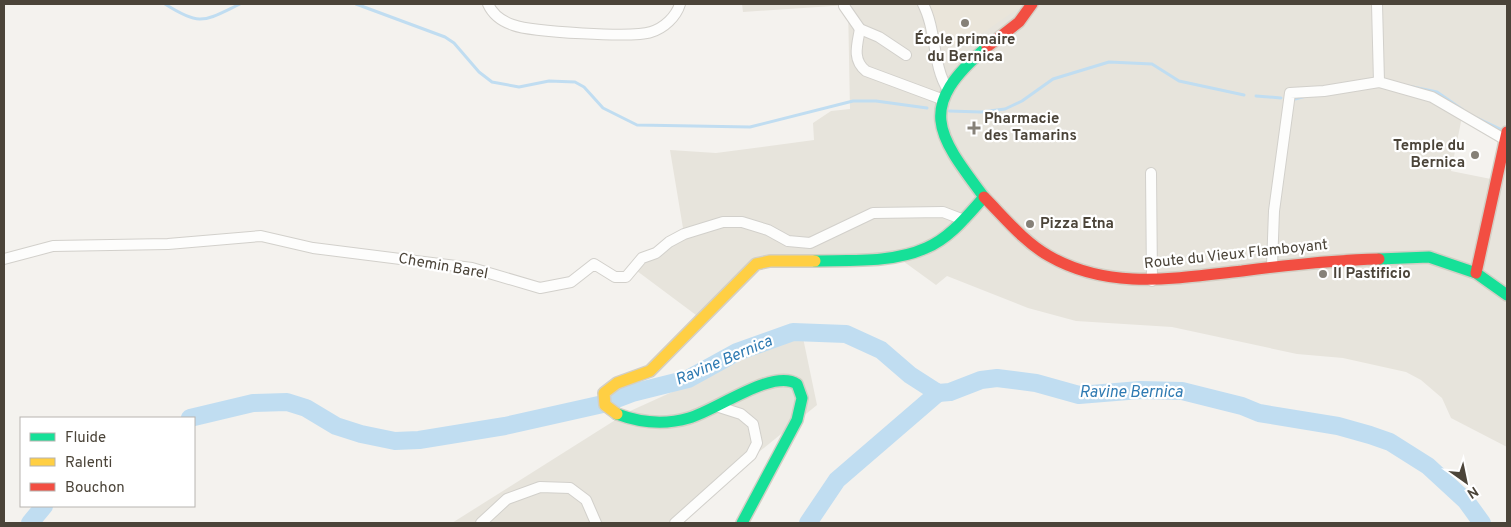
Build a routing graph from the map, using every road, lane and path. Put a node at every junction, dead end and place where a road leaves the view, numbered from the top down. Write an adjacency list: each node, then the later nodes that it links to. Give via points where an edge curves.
1 (488, 4): 2 (street, via 496,17 525,28 636,36 662,27)
2 (680, 4)
3 (845, 4): 7 (street)
4 (923, 4): 10 (street)
5 (1032, 4): 10 (main road, via 1019,23 963,71)
6 (1377, 4): 9 (street)
7 (860, 29): 8 (street); 10 (street, via 856,60 866,71 922,92)
8 (906, 55)
9 (1379, 82): 11 (street, via 1432,97); 16 (street, via 1290,93 1274,211)
10 (946, 95): 13 (main road, Route du Vieux Flamboyant, via 939,115 941,131)
11 (1506, 136): 17 (main road)
12 (1151, 173): 18 (street)
13 (984, 197): 14 (main road); 18 (main road, Route du Vieux Flamboyant, via 1038,249 1051,257 1098,276)
14 (964, 220): 15 (street, Chemin Barel, via 943,212 873,214 810,243 788,241 768,230 742,222 723,222 669,242 656,253 642,258 626,277 615,277 594,264 571,282 540,288 472,268 313,248 261,236 168,244 53,246); 20 (main road, via 926,249 896,256 756,264 650,370 608,388 602,399 609,411 627,418 671,422 685,421)
15 (4, 259)
16 (1272, 266): 17 (main road, Route du Vieux Flamboyant, via 1429,257); 18 (main road, Route du Vieux Flamboyant)
17 (1476, 273): 19 (main road, Route du Vieux Flamboyant)
18 (1152, 281)
19 (1507, 295)
20 (719, 406): 23 (street, via 740,414 753,424 757,443 751,455); 24 (main road, via 777,379 793,380 802,392 797,420)
21 (481, 523): 22 (street, via 508,499 540,487 570,488 586,500)
22 (596, 523)
23 (676, 523)
24 (742, 523)

